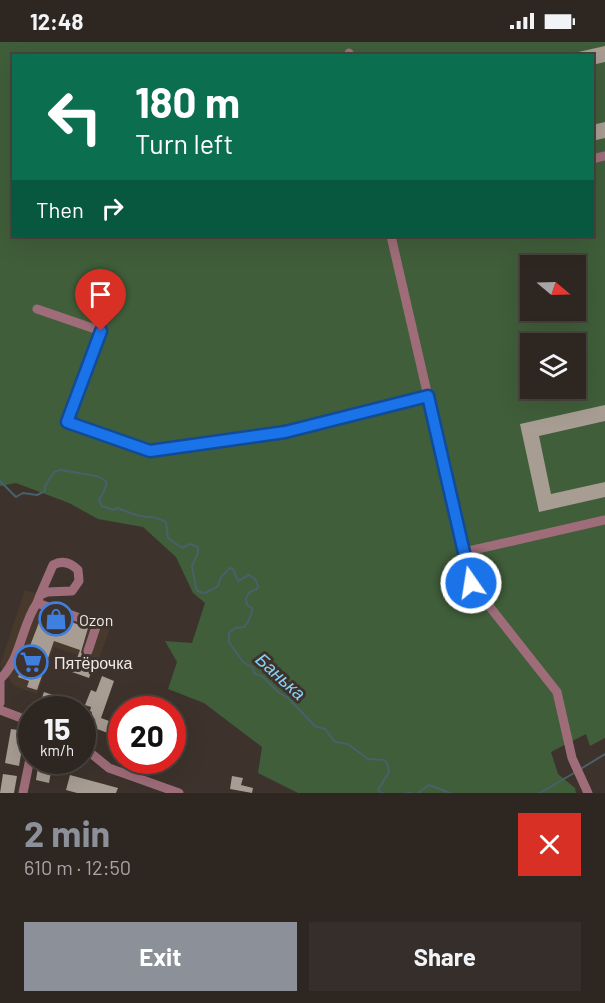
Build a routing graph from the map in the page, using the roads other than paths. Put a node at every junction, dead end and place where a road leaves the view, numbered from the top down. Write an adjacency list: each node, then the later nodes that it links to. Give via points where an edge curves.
1 (391, 237): 3 (street)
2 (37, 309): 3 (street, via 101,331 67,422 150,451 285,432)
3 (428, 396): 5 (street)
4 (605, 520): 5 (street)
5 (464, 552): 16 (street, via 471,583 556,692 572,758)
6 (38, 599): 6 (street, via 47,592 72,591 79,581 78,570 58,562 47,574); 7 (street, via 97,624); 8 (street, via 10,671)
7 (88, 651)
8 (0, 679): 9 (street)
9 (0, 703)
10 (0, 710): 11 (street)
11 (18, 717)
12 (96, 757): 15 (street, via 109,768)
13 (28, 774): 14 (street)
14 (25, 792)
15 (179, 793)
16 (588, 793)

